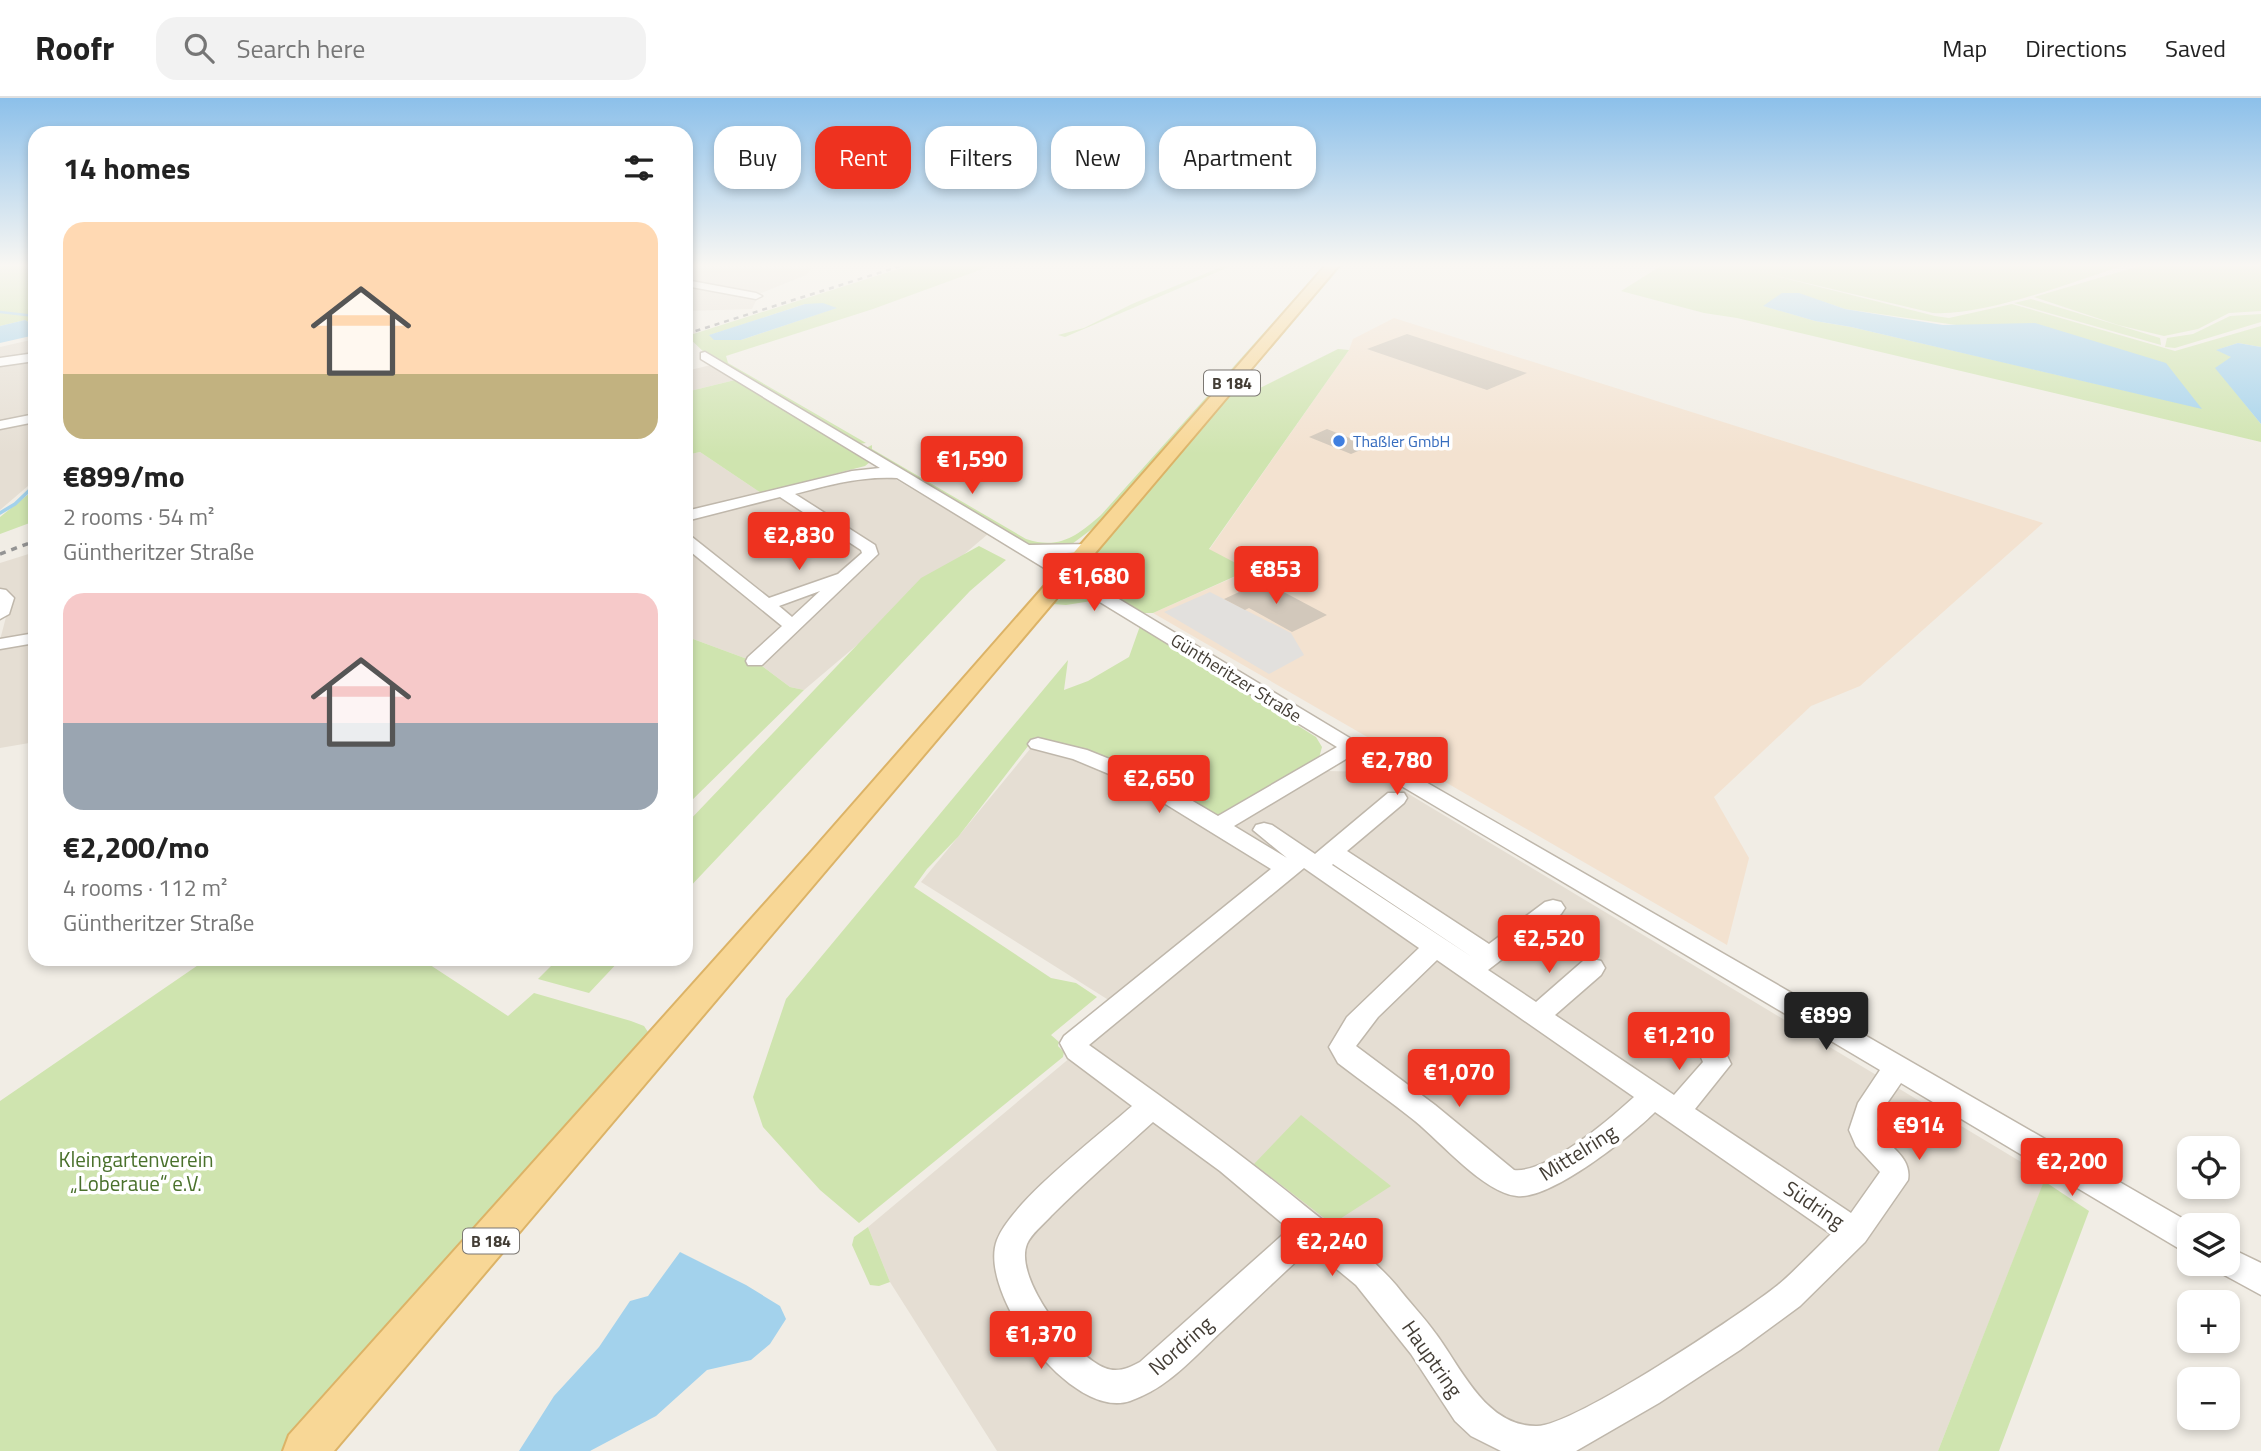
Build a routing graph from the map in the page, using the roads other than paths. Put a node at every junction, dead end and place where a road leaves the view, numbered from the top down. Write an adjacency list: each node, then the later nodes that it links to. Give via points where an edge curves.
1 (1279, 327): 13 (main road, B 184)
2 (705, 356): 9 (street, Güntheritzer Straße)
3 (28, 358): 4 (street)
4 (0, 362)
5 (28, 406): 6 (street)
6 (0, 411)
7 (28, 419): 8 (street)
8 (0, 425)
9 (898, 474): 10 (street, via 865,473); 14 (street, Güntheritzer Straße)
10 (783, 493): 11 (street); 16 (street, via 869,548 870,554)
11 (693, 514)
12 (693, 546): 18 (street)
13 (1088, 547): 14 (street); 15 (main road, B 184)
14 (1028, 550): 15 (street, Güntheritzer Straße)
15 (1067, 573): 25 (street, Güntheritzer Straße); 47 (main road, B 184)
16 (846, 576): 18 (street); 20 (street)
17 (0, 594): 19 (street, via 5,598)
18 (765, 605): 20 (street)
19 (0, 614)
20 (793, 626): 23 (street)
21 (28, 639): 22 (street)
22 (0, 644)
23 (755, 661)
24 (1038, 744): 27 (street, via 1111,765)
25 (1351, 747): 27 (street); 36 (street, Güntheritzer Straße)
26 (1396, 798): 29 (street)
27 (1218, 826): 29 (street)
28 (1264, 830): 29 (street, Südring)
29 (1310, 861): 31 (street, Südring); 32 (street, Südring); 38 (street, Hauptring, via 1073,1043 1077,1051)
30 (1553, 908): 32 (street)
31 (1435, 947): 32 (street, Südring); 37 (street, Mittelring, via 1367,1013 1342,1047 1504,1180 1516,1185 1543,1177 1616,1130)
32 (1480, 964): 34 (street, Südring)
33 (1592, 968): 34 (street)
34 (1536, 1016): 37 (street, Südring)
35 (1705, 1036): 39 (street, via 1717,1064)
36 (1898, 1067): 41 (street, Güntheritzer Straße); 42 (street, Südring, via 1877,1094 1862,1128 1863,1136 1888,1158 1895,1170 1893,1180)
37 (1653, 1096): 39 (street, Südring)
38 (1153, 1105): 40 (street, Hauptring); 40 (street, Nordring, via 1030,1218 1011,1242 1013,1278 1027,1308 1046,1336 1087,1378 1116,1387 1152,1374)
39 (1676, 1112): 42 (street, Südring)
40 (1312, 1227): 45 (street, Hauptring, via 1367,1275 1423,1343 1466,1409)
41 (2177, 1230)
42 (1854, 1232): 46 (street, Hauptring, via 1790,1295)
43 (2240, 1268): 44 (street)
44 (2261, 1280)
45 (1496, 1442): 46 (street, Hauptring)
46 (1566, 1445)
47 (305, 1451)

